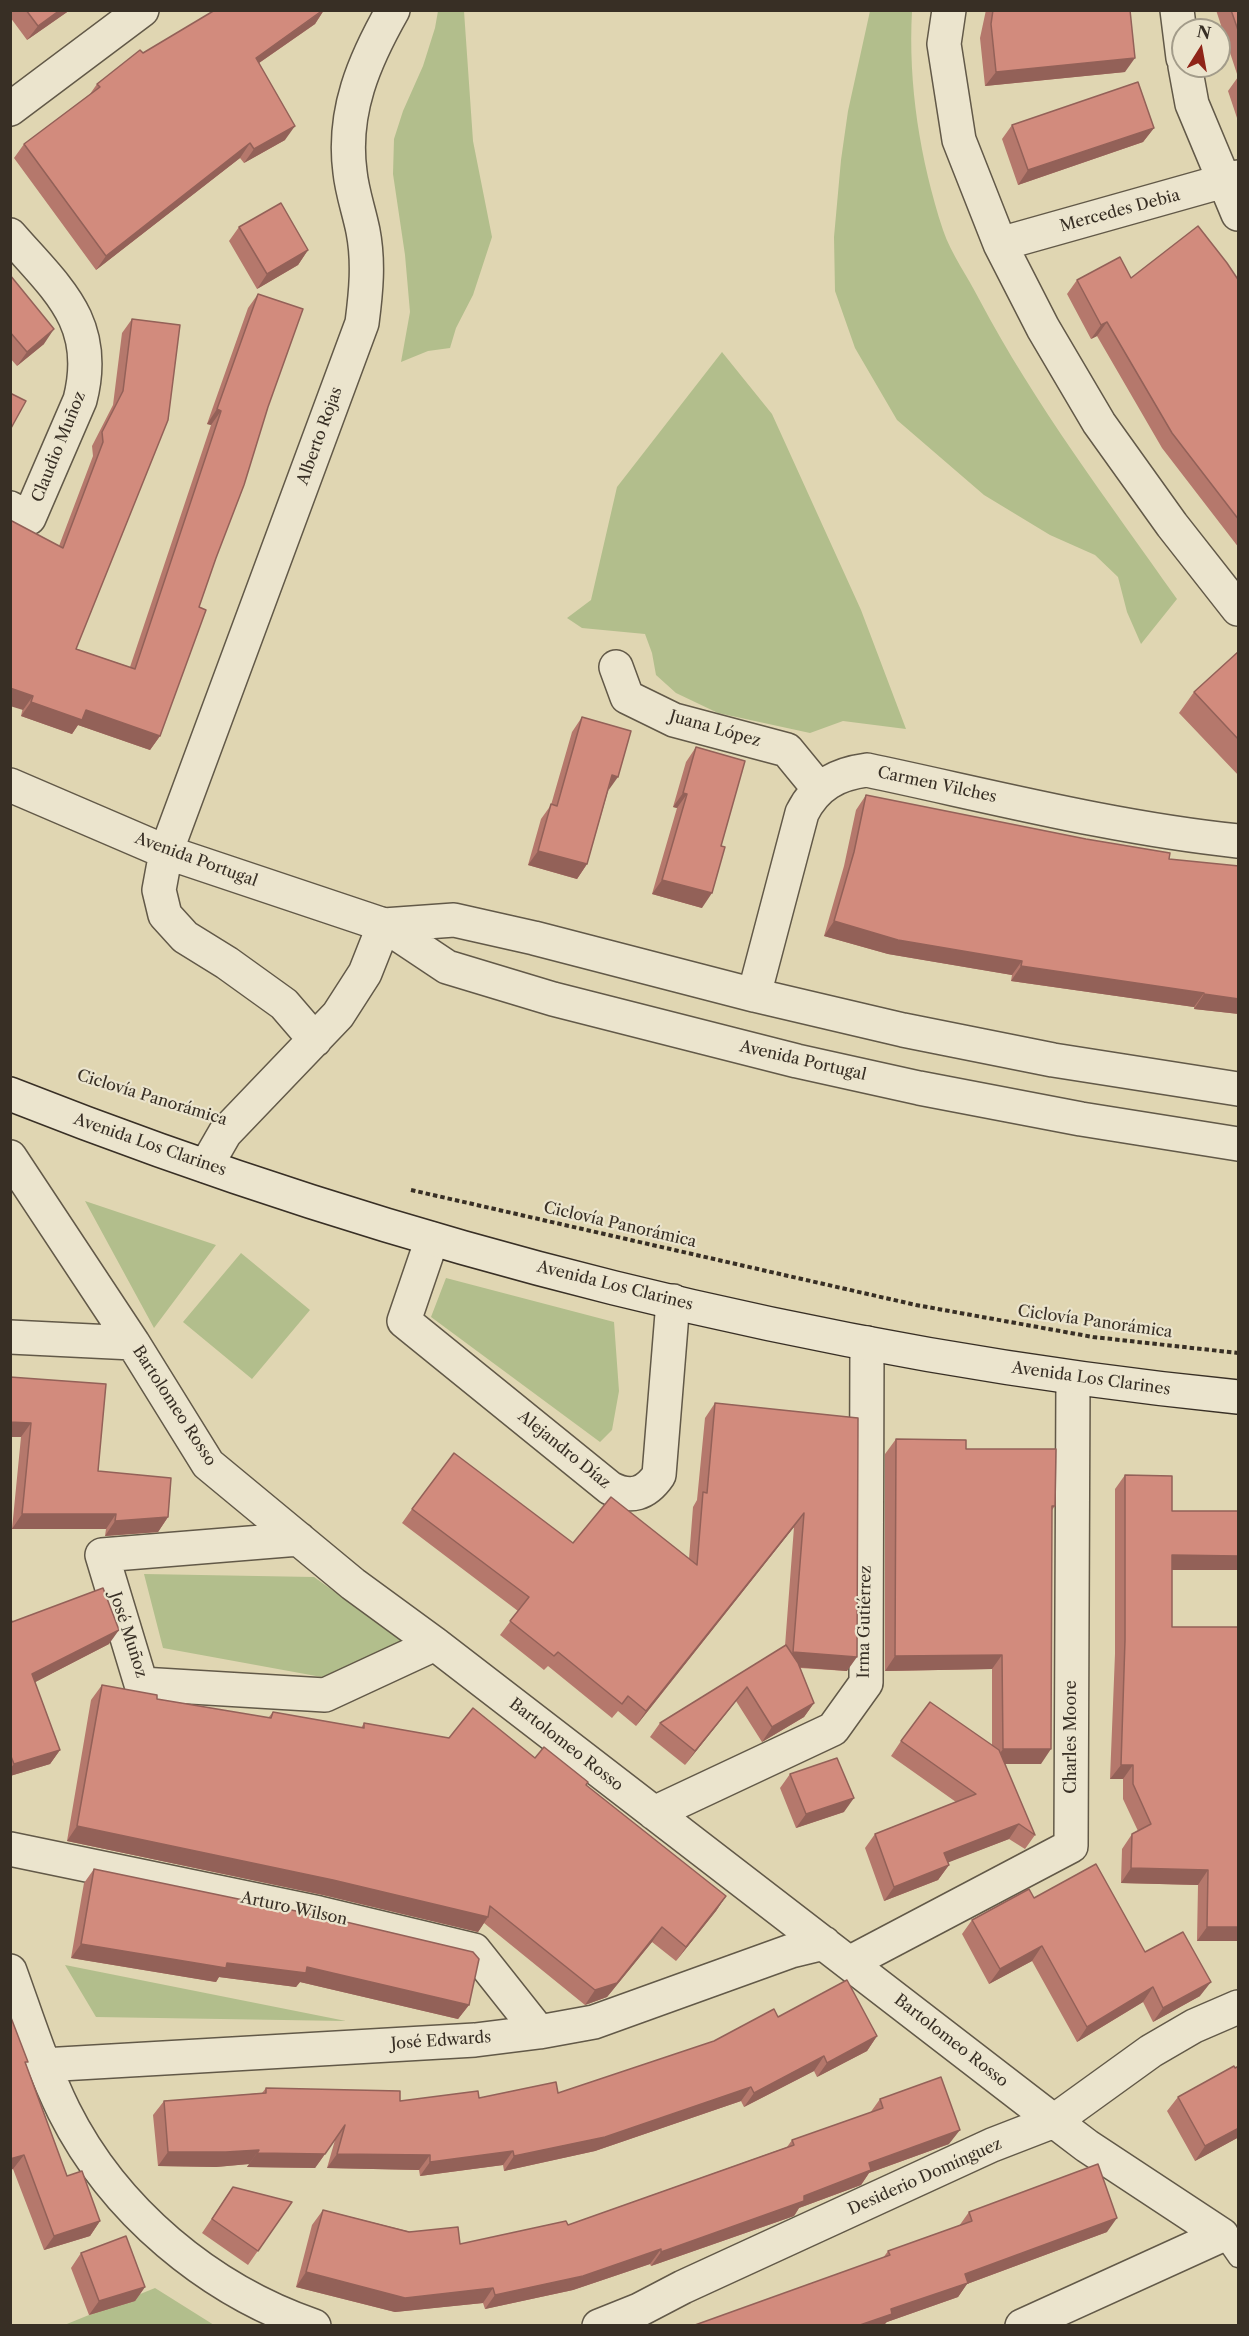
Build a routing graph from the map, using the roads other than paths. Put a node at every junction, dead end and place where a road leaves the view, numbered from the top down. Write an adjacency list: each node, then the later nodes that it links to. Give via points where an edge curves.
1 (142, 10): 5 (street)
2 (393, 10): 16 (street, Alberto Rojas, via 370,51 350,122 350,172 366,251 362,323)
3 (949, 10): 9 (street, via 944,44 959,140)
4 (1187, 78): 6 (street, via 1192,104)
5 (10, 109)
6 (1231, 179): 7 (street); 9 (street, Mercedes Debia)
7 (1239, 214)
8 (10, 235): 10 (street, Claudio Muñoz, via 67,301 84,337 87,358 80,400 29,518)
9 (1000, 244): 11 (street, via 1043,328 1099,423 1172,525)
10 (10, 508)
11 (1239, 609)
12 (616, 667): 14 (street, Juana López, via 627,697 674,720 787,750)
13 (10, 785): 16 (street, Avenida Portugal)
14 (819, 789): 15 (street, Carmen Vilches, via 832,778 867,770 1190,836); 18 (street, Carmen Vilches, via 809,800 798,826)
15 (1239, 841)
16 (166, 852): 17 (street, Avenida Portugal); 19 (street, Alberto Rojas, via 159,890 165,915 185,937 284,1004)
17 (384, 925): 18 (street, Avenida Portugal, via 454,920); 19 (street, via 365,973 338,1015); 22 (street, Avenida Portugal, via 447,967 674,1031 919,1088)
18 (754, 996): 20 (street, Avenida Portugal, via 1053,1060)
19 (315, 1040): 24 (street, via 225,1133)
20 (1239, 1089)
21 (10, 1094): 24 (street, Avenida Los Clarines)
22 (1239, 1144)
23 (10, 1157): 28 (street, Bartolomeo Rosso)
24 (206, 1166): 25 (street, Avenida Los Clarines)
25 (432, 1239): 26 (street, Avenida Los Clarines); 26 (street, Alejandro Díaz, via 404,1321 620,1493 642,1492 659,1475)
26 (673, 1301): 29 (street, Avenida Los Clarines)
27 (10, 1337): 28 (street)
28 (134, 1343): 32 (street, Bartolomeo Rosso, via 208,1464)
29 (867, 1343): 30 (street, Avenida Los Clarines); 34 (street, Irma Gutiérrez, via 866,1683 833,1729)
30 (1073, 1378): 31 (street, Avenida Los Clarines); 36 (street, Charles Moore, via 1071,1846)
31 (1239, 1397)
32 (299, 1539): 33 (street, Bartolomeo Rosso); 33 (street, José Muñoz, via 102,1554 141,1684 325,1695)
33 (435, 1644): 34 (street, Bartolomeo Rosso)
34 (654, 1813): 36 (street, Bartolomeo Rosso)
35 (10, 1849): 39 (street, Arturo Wilson, via 319,1913 474,1950)
36 (837, 1953): 39 (street, José Edwards, via 791,1951 594,2022); 41 (street, Bartolomeo Rosso)
37 (10, 1971): 40 (street)
38 (1239, 2007): 41 (street, Desiderio Domínguez, via 1194,2026 1151,2051)
39 (539, 2032): 40 (street, José Edwards, via 475,2040)
40 (43, 2065): 43 (street, via 64,2112 91,2157 159,2235 200,2268 245,2296)
41 (1054, 2121): 42 (street, Bartolomeo Rosso); 44 (street, Desiderio Domínguez, via 992,2145 639,2310)
42 (1230, 2247): 45 (street)
43 (314, 2325)
44 (599, 2325)
45 (1022, 2325)

